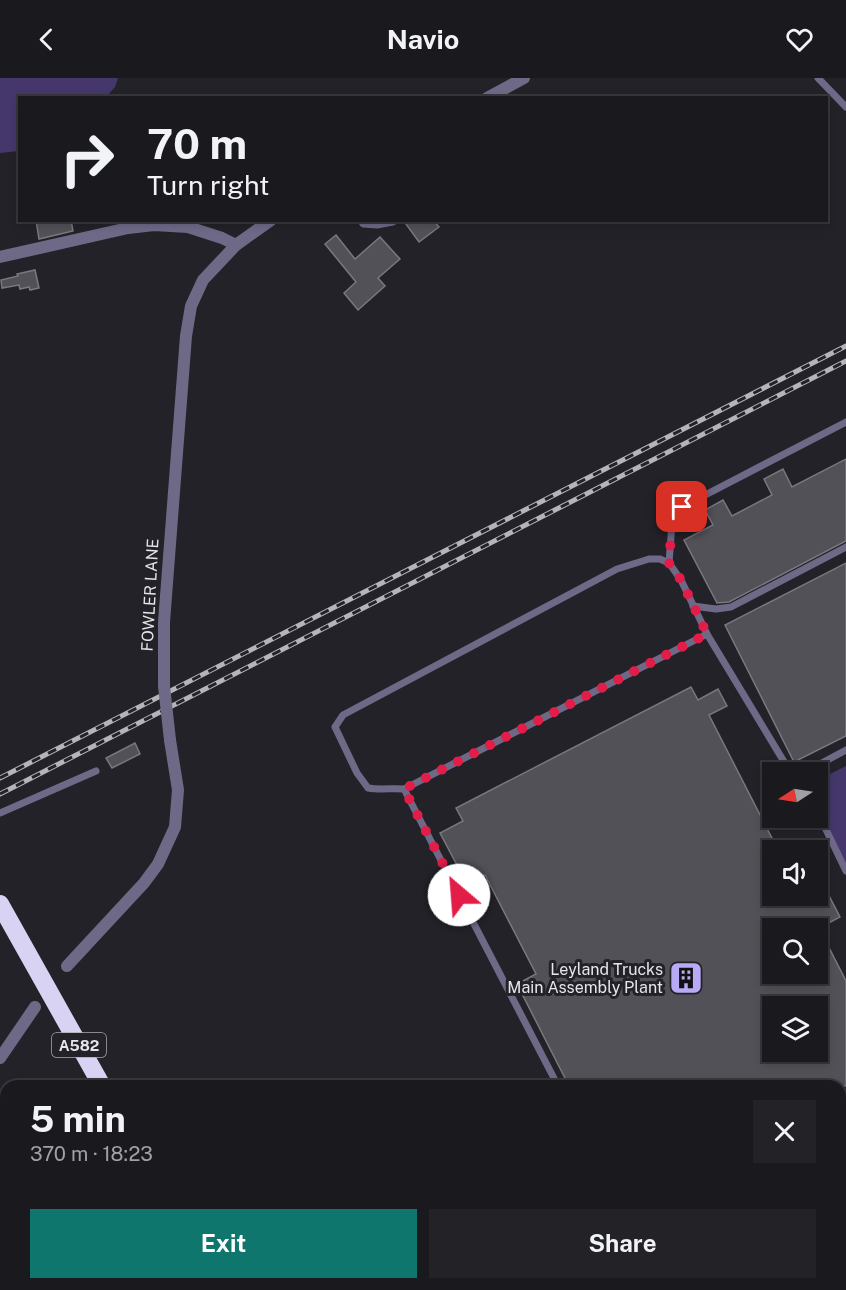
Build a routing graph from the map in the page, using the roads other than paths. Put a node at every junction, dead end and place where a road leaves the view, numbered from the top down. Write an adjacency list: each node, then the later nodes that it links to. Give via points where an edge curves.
1 (524, 78): 3 (street)
2 (818, 78): 4 (lane)
3 (491, 96)
4 (846, 107)
5 (268, 222): 8 (street, FOWLER LANE)
6 (362, 222): 7 (lane)
7 (393, 222)
8 (236, 245): 9 (street, via 188,226 154,225); 24 (street, FOWLER LANE, bridge, via 203,280 191,306 186,336 164,622 164,686 178,790 176,827 144,884)
9 (0, 257)
10 (846, 422): 12 (lane, via 682,507 672,522)
11 (846, 547): 13 (lane, via 731,607)
12 (669, 563): 13 (lane); 19 (lane, via 649,560 617,569 343,715 335,727 368,788)
13 (693, 606): 14 (lane)
14 (707, 634): 16 (lane); 19 (lane)
15 (846, 750): 17 (lane)
16 (784, 762)
17 (824, 762)
18 (96, 771): 20 (lane)
19 (404, 789): 28 (lane)
20 (0, 813)
21 (825, 828): 22 (lane)
22 (846, 871)
23 (0, 904): 27 (highway, A582)
24 (67, 966)
25 (35, 1007): 26 (street)
26 (0, 1058)
27 (99, 1080)
28 (555, 1080)

